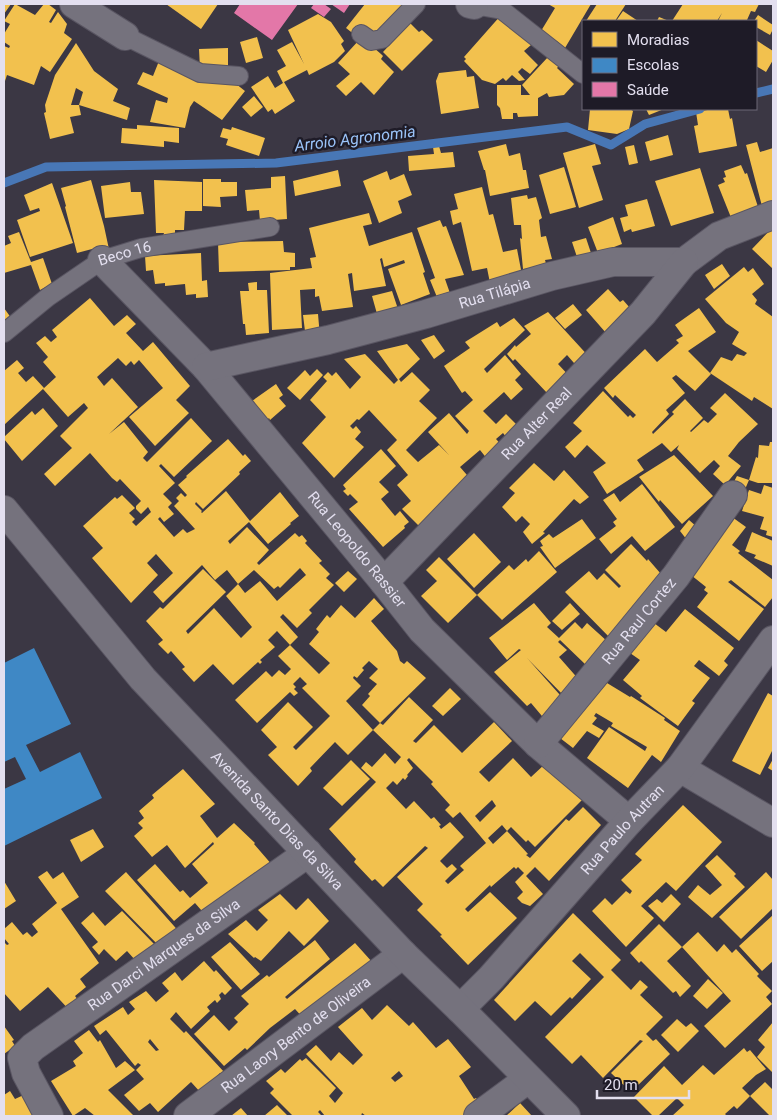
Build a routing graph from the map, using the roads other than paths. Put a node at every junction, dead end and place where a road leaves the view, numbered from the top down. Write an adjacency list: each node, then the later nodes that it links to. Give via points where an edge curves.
1 (74, 4): 5 (street)
2 (416, 4): 4 (lane, via 382,39 371,41)
3 (472, 4): 6 (lane, via 502,10)
4 (361, 34)
5 (125, 36): 7 (lane, via 200,73)
6 (582, 73)
7 (238, 76)
8 (773, 215): 11 (street, via 719,236)
9 (270, 227): 10 (lane, Beco 16, via 141,248)
10 (102, 260): 12 (lane, Beco 16, via 48,297); 13 (street, Rua Leopoldo Rassier)
11 (684, 262): 13 (street, Rua Tilápia, via 613,262 552,276 328,340); 16 (street, Rua Alter Real, via 643,312)
12 (4, 333)
13 (206, 367): 16 (street, Rua Leopoldo Rassier)
14 (733, 495): 18 (street, Rua Raul Cortez, via 671,583)
15 (4, 510): 22 (street, Avenida Santo Dias da Silva, via 143,679)
16 (384, 582): 18 (street, Rua Leopoldo Rassier, via 422,630)
17 (773, 640): 19 (street, Rua Paulo Autran)
18 (538, 744): 20 (street, Rua Leopoldo Rassier)
19 (680, 768): 20 (street, Rua Paulo Autran); 21 (street)
20 (629, 821): 24 (street, Rua Paulo Autran)
21 (773, 823)
22 (308, 853): 23 (street, Avenida Santo Dias da Silva); 26 (street, Rua Darci Marques da Silva, via 33,1047 22,1058 26,1073)
23 (403, 954): 24 (street, Avenida Santo Dias da Silva); 27 (street, Rua Laory Bento de Oliveira)
24 (460, 1009): 25 (street, Avenida Santo Dias da Silva)
25 (528, 1079): 28 (street); 29 (street, Avenida Santo Dias da Silva)
26 (49, 1116)
27 (188, 1116)
28 (478, 1116)
29 (566, 1116)

